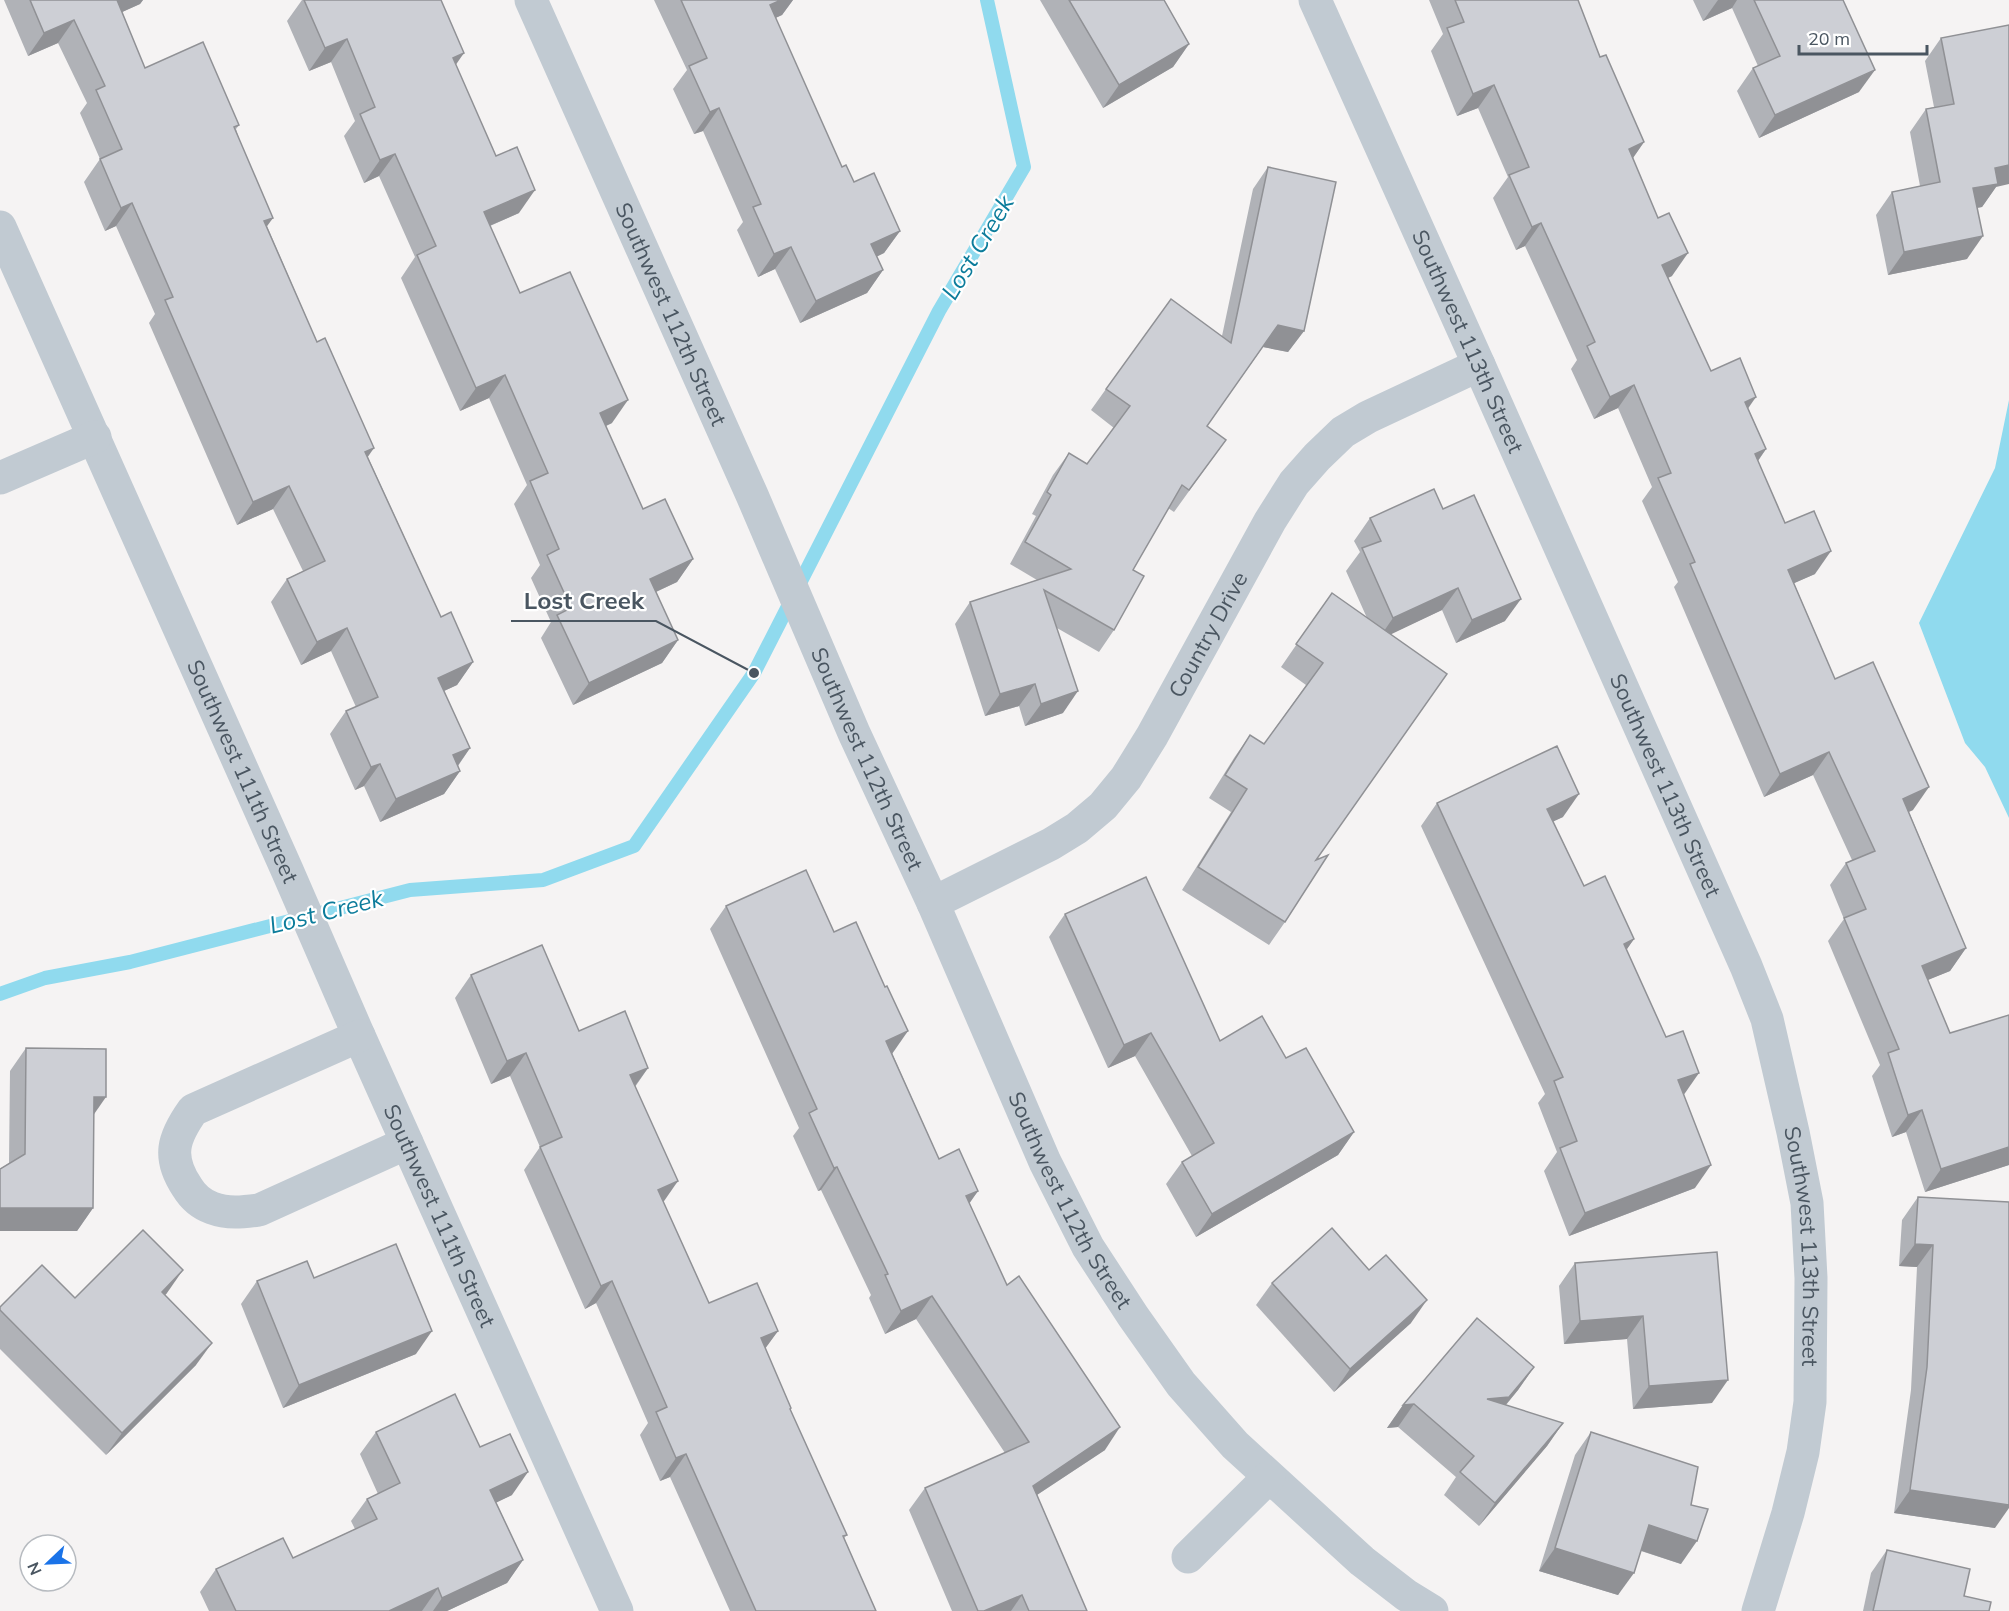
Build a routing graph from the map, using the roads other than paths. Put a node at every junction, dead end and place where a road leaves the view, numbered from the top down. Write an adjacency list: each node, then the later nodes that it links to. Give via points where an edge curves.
1 (531, 0): 7 (street, Southwest 112th Street, via 854,733)
2 (1315, 0): 4 (street, Southwest 113th Street)
3 (0, 227): 5 (street, Southwest 111th Street)
4 (1479, 365): 7 (street, Country Drive, via 1343,432 1294,483 1152,736 1126,778 1102,806 1051,844); 14 (street, Southwest 113th Street, via 1746,966 1767,1019 1788,1109 1807,1203 1810,1402 1803,1452)
5 (95, 437): 6 (street); 8 (street, Southwest 111th Street)
6 (0, 478)
7 (933, 903): 10 (street, Southwest 112th Street, via 1045,1162 1088,1247 1181,1384)
8 (357, 1032): 9 (street, Southwest 111th Street); 9 (street, via 193,1110 176,1141 174,1163 194,1198 211,1208 234,1213 259,1210)
9 (407, 1143): 12 (street, Southwest 111th Street)
10 (1269, 1477): 11 (street); 13 (street, Southwest 112th Street, via 1362,1562)
11 (1188, 1557)
12 (617, 1611)
13 (1432, 1611)
14 (1758, 1611)

